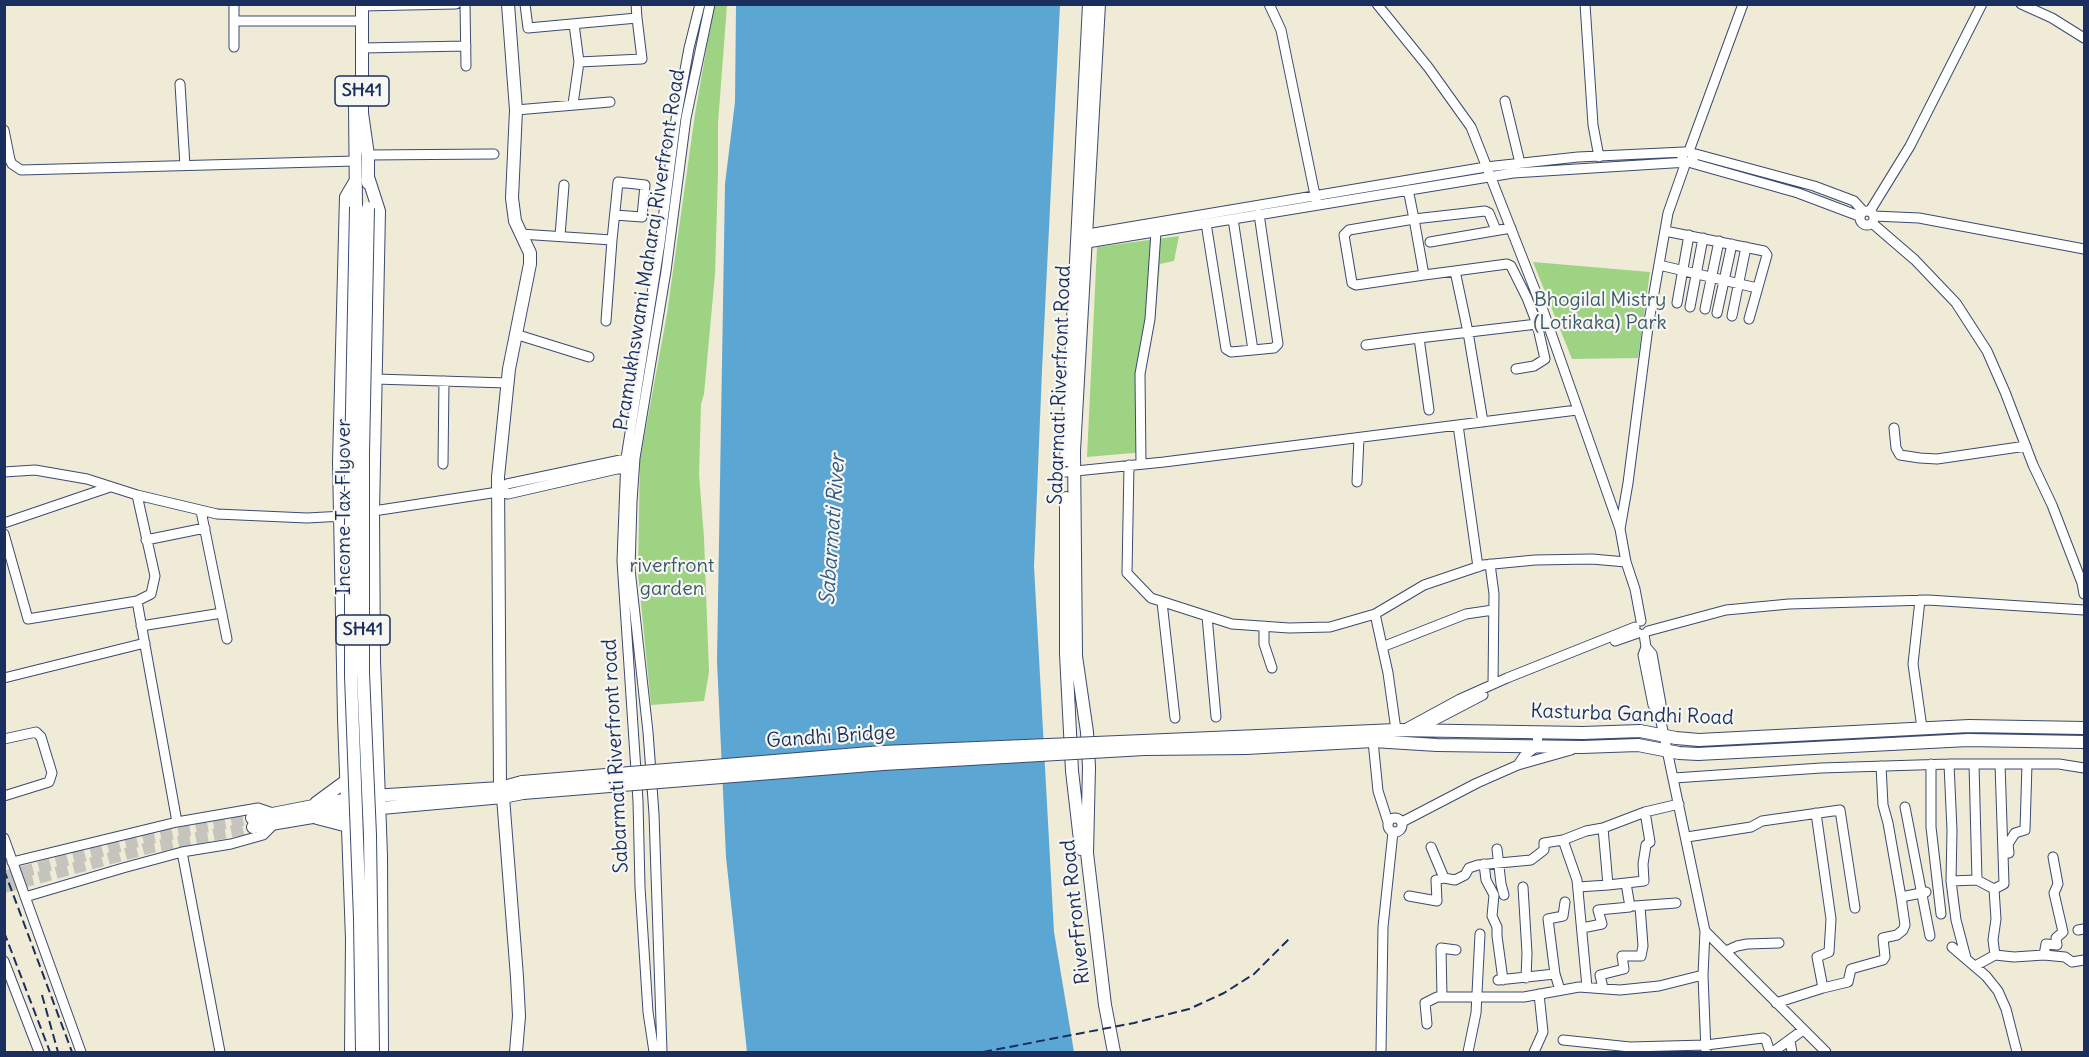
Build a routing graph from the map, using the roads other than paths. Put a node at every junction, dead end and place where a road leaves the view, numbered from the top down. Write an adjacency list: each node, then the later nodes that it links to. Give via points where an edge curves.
1 (234, 4): 19 (street)
2 (456, 4): 16 (street)
3 (465, 4): 23 (street)
4 (508, 4): 32 (main road)
5 (636, 4): 18 (street)
6 (700, 4): 103 (street, via 676,119)
7 (710, 4): 103 (street, Pramukhswami Maharaj Riverfront Road, via 686,118 666,271)
8 (1089, 4): 62 (main road, Sabarmati Riverfront Road)
9 (1099, 4): 62 (main road, Sabarmati Riverfront Road)
10 (1269, 4): 45 (street, via 1281,30)
11 (1377, 4): 41 (street, via 1471,127)
12 (1585, 4): 36 (street, via 1593,125)
13 (1743, 4): 37 (street)
14 (1982, 4): 50 (street, via 1910,146)
15 (2021, 4): 22 (street)
16 (360, 5): 20 (main road); 25 (main road, SH41)
17 (526, 5): 21 (street, via 528,28)
18 (637, 18): 21 (street); 26 (street, via 642,59)
19 (234, 21): 20 (street); 24 (street)
20 (355, 21): 38 (main road)
21 (574, 24): 26 (street)
22 (2085, 38)
23 (465, 46): 25 (street); 27 (street)
24 (234, 47)
25 (362, 48): 35 (main road, SH41, via 362,113)
26 (579, 62): 31 (street)
27 (466, 66)
28 (180, 84): 40 (street)
29 (1505, 101): 39 (street)
30 (610, 102): 31 (street)
31 (573, 105): 32 (street)
32 (516, 110): 58 (main road, via 512,198)
33 (4, 130): 40 (street, via 10,160 21,170)
34 (494, 154): 35 (street)
35 (368, 155): 42 (main road, SH41)
36 (1599, 157): 37 (street); 39 (street)
37 (1687, 157): 41 (street, via 1663,165); 50 (street, via 1814,186 1854,201); 56 (street)
38 (355, 161): 40 (street); 42 (main road)
39 (1520, 163): 41 (street)
40 (185, 166)
41 (1488, 172): 44 (street); 45 (street); 54 (street)
42 (362, 179): 47 (main road, Income Tax Flyover / SH41); 93 (main road, via 379,211); 116 (main road, via 346,197)
43 (564, 184): 60 (street)
44 (1408, 190): 46 (street); 52 (street)
45 (1315, 195): 46 (street); 62 (street)
46 (1317, 205): 48 (street)
47 (362, 207): 257 (main road, Income Tax Flyover, bridge, via 351,453 351,653); 258 (main road, Income Tax Flyover / SH41, bridge, via 363,673)
48 (1259, 214): 51 (street); 90 (street, via 1278,344)
49 (615, 215): 49 (street, via 618,182 645,185 642,217); 63 (street)
50 (1868, 216): 68 (street, via 1919,218); 102 (street, via 1956,303 1987,351)
51 (1233, 219): 53 (street); 90 (street)
52 (1414, 219): 55 (street, via 1485,211 1490,213); 73 (street); 73 (street, via 1346,232 1350,280 1356,285)
53 (1206, 223): 57 (street); 90 (street, via 1226,349)
54 (1511, 228): 55 (street); 97 (street)
55 (1496, 230): 65 (street)
56 (1665, 231): 59 (street); 69 (street)
57 (1156, 232): 62 (street); 105 (street, via 1140,374)
58 (520, 234): 60 (street); 87 (main road, via 530,253 530,264)
59 (1689, 235): 61 (street); 70 (street)
60 (561, 236): 63 (street)
61 (1703, 238): 64 (street); 72 (street)
62 (1081, 239): 109 (main road, Sabarmati Riverfront Road)
63 (612, 240): 84 (street)
64 (1719, 241): 66 (street); 74 (street)
65 (1430, 242)
66 (1732, 244): 67 (street); 75 (street)
67 (1746, 247): 76 (street); 77 (street, via 1767,255)
68 (2085, 249)
69 (1659, 265): 70 (street); 119 (street)
70 (1683, 271): 72 (street); 78 (street)
71 (1455, 272): 73 (street); 85 (street, via 1511,266); 86 (street)
72 (1696, 274): 74 (street); 79 (street)
73 (1424, 275)
74 (1711, 278): 75 (street); 80 (street)
75 (1724, 280): 76 (street); 81 (street)
76 (1738, 284): 77 (street); 82 (street)
77 (1757, 288): 83 (street)
78 (1677, 303)
79 (1690, 307)
80 (1705, 309)
81 (1717, 313)
82 (1732, 316)
83 (1749, 319)
84 (606, 321)
85 (1536, 324): 86 (street); 92 (street, via 1545,358 1534,366)
86 (1468, 332): 88 (street); 98 (street)
87 (515, 334): 91 (street); 95 (main road)
88 (1419, 338): 89 (street); 96 (street)
89 (1366, 345)
90 (1253, 350)
91 (589, 357)
92 (1516, 369)
93 (375, 379): 94 (street); 115 (main road)
94 (444, 381): 95 (street); 104 (street)
95 (507, 383): 112 (main road)
96 (1429, 410)
97 (1577, 410): 98 (street); 119 (street)
98 (1483, 422): 99 (street)
99 (1458, 425): 101 (street); 124 (street)
100 (1894, 428): 102 (street, via 1900,455 1920,458)
101 (1359, 438): 105 (street); 110 (street)
102 (2026, 446): 125 (street)
103 (631, 458): 107 (street, Sabarmati Riverfront road); 112 (street, via 507,484)
104 (443, 464)
105 (1141, 464): 106 (street)
106 (1129, 465): 109 (street); 128 (street, via 1127,573 1150,598)
107 (630, 468): 112 (street, via 508,494); 261 (street, Sabarmati Riverfront road, via 622,561 648,1012); 262 (street, Sabarmati Riverfront road, via 630,569 654,814)
108 (4, 472): 111 (street, via 35,470)
109 (1070, 472): 166 (main road, Sabarmati Riverfront Road, via 1076,656); 168 (main road, Sabarmati Riverfront Road, via 1066,654)
110 (1357, 482)
111 (110, 487): 113 (street); 117 (street)
112 (498, 492): 115 (street); 172 (main road)
113 (137, 495): 114 (street); 121 (street)
114 (201, 511): 116 (street, via 307,518); 118 (street)
115 (373, 512): 116 (street); 169 (main road)
116 (340, 516): 171 (main road)
117 (4, 523)
118 (205, 528): 121 (street); 132 (street)
119 (1620, 529): 122 (street)
120 (4, 534): 127 (street, via 28,619)
121 (146, 540): 127 (street, via 155,576 151,594)
122 (1626, 562): 123 (street, via 1592,559); 137 (street)
123 (1490, 564): 124 (street); 130 (street)
124 (1478, 567): 133 (street, via 1424,585)
125 (2085, 594)
126 (1920, 600): 131 (street); 137 (street, via 1737,609); 146 (street, via 1913,664)
127 (137, 601): 135 (street)
128 (1162, 602): 134 (street); 145 (street)
129 (2085, 604): 137 (street, via 1935,594 1798,597 1725,605)
130 (1493, 610): 140 (street, via 1466,614); 143 (street)
131 (2085, 610)
132 (222, 613): 135 (street); 138 (street)
133 (1375, 614): 136 (street, via 1330,627); 140 (street)
134 (1207, 616): 136 (street, via 1232,624); 144 (street)
135 (141, 626): 139 (street)
136 (1264, 626): 141 (street, via 1264,644)
137 (1642, 628): 143 (street); 149 (street, via 1508,681); 151 (street, via 1653,705 1659,712)
138 (228, 639)
139 (145, 643): 142 (street); 183 (street)
140 (1382, 647): 148 (street)
141 (1272, 668)
142 (4, 678)
143 (1493, 684): 148 (street)
144 (1216, 717)
145 (1175, 718)
146 (1922, 728): 147 (main road, Kasturba Gandhi Road); 151 (main road, Kasturba Gandhi Road, via 1699,740)
147 (2085, 728)
148 (1400, 730): 149 (main road, Kasturba Gandhi Road); 155 (main road, Kasturba Gandhi Road)
149 (1417, 730): 150 (main road, Kasturba Gandhi Road)
150 (1538, 732): 151 (main road, Kasturba Gandhi Road, via 1640,731); 156 (street)
151 (1664, 736): 158 (street)
152 (4, 739): 173 (street, via 36,732 52,773 49,782)
153 (1373, 741): 155 (main road, Kasturba Gandhi Road, via 1246,748); 156 (main road, Kasturba Gandhi Road); 185 (street, via 1378,791)
154 (2085, 742): 158 (main road, Kasturba Gandhi Road, via 1968,740 1698,754)
155 (1143, 745): 172 (main road, Gandhi Bridge, bridge, via 523,788)
156 (1537, 746): 157 (main road, Kasturba Gandhi Road); 164 (street)
157 (1582, 747): 158 (main road, Kasturba Gandhi Road, via 1638,745); 164 (street)
158 (1668, 751): 170 (street)
159 (1931, 764): 160 (street); 165 (street); 209 (street)
160 (1949, 764): 161 (street); 204 (street)
161 (1974, 764): 162 (street); 203 (street)
162 (2000, 764): 163 (street); 198 (street)
163 (2027, 764): 167 (street); 198 (street, via 2025,830 2015,833 2008,844 2009,854)
164 (1518, 765): 186 (street)
165 (1881, 766): 170 (street); 215 (street, via 1883,805)
166 (1089, 767): 264 (main road, RiverFront Road, via 1087,853)
167 (2085, 768)
168 (1072, 771): 263 (main road, RiverFront Road, via 1098,1005)
169 (378, 777): 174 (main road); 175 (main road)
170 (1674, 778): 176 (street)
171 (346, 781): 177 (main road); 179 (main road)
172 (502, 793): 174 (main road, Gandhi Bridge); 260 (main road, via 517,977)
173 (4, 796)
174 (417, 799): 175 (main road, Gandhi Bridge); 188 (main road)
175 (372, 802): 177 (main road, Gandhi Bridge); 188 (main road)
176 (1679, 804): 180 (street); 191 (street)
177 (347, 805): 179 (main road, Gandhi Bridge); 187 (main road)
178 (1905, 807): 211 (street)
179 (310, 812): 182 (main road, Gandhi Bridge); 187 (main road)
180 (1645, 812): 189 (street); 205 (street, via 1650,842 1643,864 1644,880)
181 (1816, 813): 191 (street); 219 (street, via 1841,812); 240 (street, via 1832,919 1829,952 1817,957)
182 (275, 818): 183 (street, via 258,808); 184 (main road, Gandhi Bridge); 196 (street, via 263,835)
183 (177, 822): 199 (street)
184 (253, 822)
185 (1388, 822): 186 (street, via 1394,817); 190 (street)
186 (1402, 822): 190 (street, via 1400,830)
187 (348, 826): 256 (main road)
188 (380, 826): 259 (main road)
189 (1603, 828): 193 (street); 206 (street)
190 (1393, 832): 265 (street, via 1383,927)
191 (1687, 837): 222 (street)
192 (4, 838): 199 (street)
193 (1563, 840): 200 (street, via 1544,843 1544,850 1531,860); 208 (street)
194 (1431, 847): 202 (street)
195 (1497, 849): 200 (street)
196 (182, 852): 214 (street); 255 (street)
197 (2053, 857): 230 (street, via 2058,884 2054,893 2063,932 2056,938 2057,945 2046,944)
198 (2003, 858): 210 (street, via 2004,884)
199 (12, 862): 214 (street)
200 (1499, 862): 201 (street); 212 (street)
201 (1484, 864): 202 (street, via 1469,868 1455,880); 237 (street, via 1486,880 1494,895 1492,916 1497,927 1501,980)
202 (1444, 878): 213 (street, via 1436,880 1437,901)
203 (1977, 880): 204 (street); 210 (street)
204 (1951, 881): 231 (street)
205 (1626, 883): 206 (street); 218 (street)
206 (1608, 885): 208 (street)
207 (1523, 887): 237 (street)
208 (1578, 887): 221 (street)
209 (1937, 890): 211 (street); 220 (street)
210 (1994, 890): 229 (street)
211 (1922, 893): 215 (street); 224 (street)
212 (1504, 895)
213 (1408, 896)
214 (25, 897): 254 (street)
215 (1901, 897): 240 (street, via 1905,925 1897,935 1883,938 1884,959 1851,969 1848,982)
216 (1565, 902): 235 (street, via 1563,916 1548,919)
217 (1676, 903): 218 (street)
218 (1635, 906): 221 (street, via 1599,910 1602,924); 239 (street, via 1641,956 1622,956 1624,969 1600,975)
219 (1856, 908)
220 (1941, 914)
221 (1582, 928): 238 (street)
222 (1705, 931): 228 (street); 236 (street)
223 (1480, 934): 244 (street)
224 (1930, 936)
225 (1779, 943): 228 (street, via 1748,944)
226 (1952, 947): 231 (street)
227 (1456, 950): 243 (street, via 1441,948)
228 (1726, 951): 245 (street)
229 (1995, 955): 230 (street); 234 (street)
230 (2044, 955): 232 (street, via 2065,957 2072,962)
231 (1966, 958): 234 (street)
232 (2085, 960)
233 (4, 961): 253 (street)
234 (1975, 966): 271 (street, via 1998,991)
235 (1555, 974): 237 (street); 241 (street)
236 (1703, 975): 239 (street, via 1659,986); 251 (street)
237 (1526, 978)
238 (1587, 987): 239 (street); 241 (street)
239 (1603, 988)
240 (1823, 988): 245 (street)
241 (1560, 990): 242 (street)
242 (1539, 994): 244 (street); 267 (street, via 1543,1032)
243 (1442, 996): 244 (street); 246 (street, via 1425,1003)
244 (1477, 997): 252 (street)
245 (1776, 1003): 247 (street)
246 (1427, 1024)
247 (1803, 1030): 249 (street); 270 (street)
248 (1563, 1040): 250 (street)
249 (1790, 1041): 268 (street); 269 (street)
250 (1617, 1049): 251 (street)
251 (1706, 1049): 268 (street, via 1763,1038)
252 (1468, 1052): 266 (street)
253 (39, 1053)
254 (81, 1053)
255 (220, 1053)
256 (351, 1053)
257 (362, 1053)
258 (373, 1053)
259 (382, 1053)
260 (516, 1053)
261 (654, 1053)
262 (662, 1053)
263 (1108, 1053)
264 (1114, 1053)
265 (1381, 1053)
266 (1459, 1053)
267 (1534, 1053)
268 (1771, 1053)
269 (1792, 1053)
270 (1826, 1053)
271 (2017, 1053)

